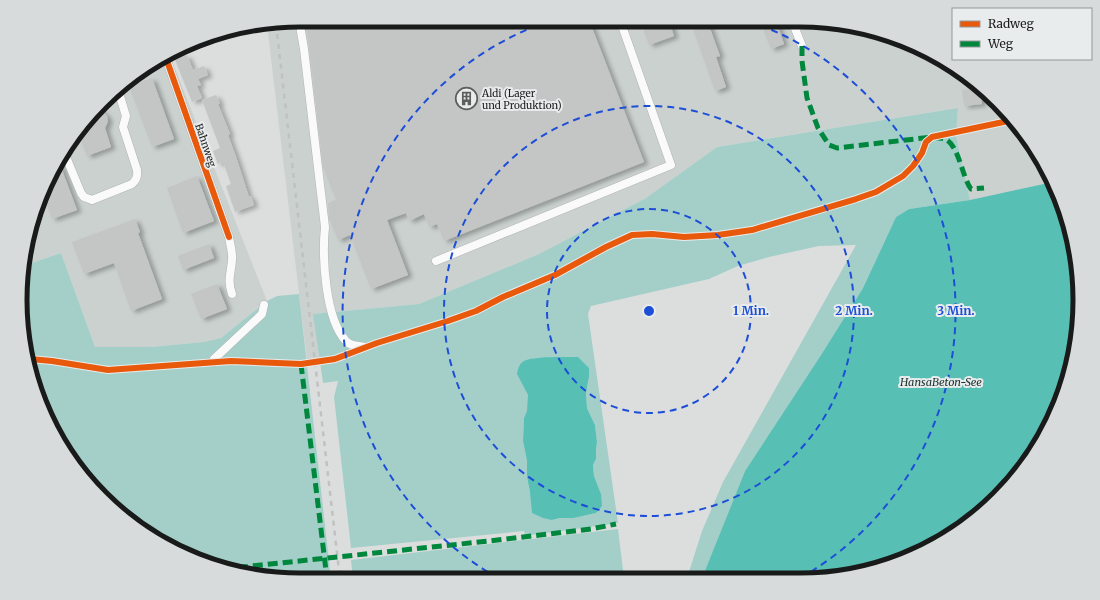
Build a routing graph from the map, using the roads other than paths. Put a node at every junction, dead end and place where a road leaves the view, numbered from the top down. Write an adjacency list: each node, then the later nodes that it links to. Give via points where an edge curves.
1 (300, 27): 11 (street, via 325,228 323,246 327,293 334,323 347,342)
2 (622, 27): 8 (street, via 671,165)
3 (794, 27): 4 (street)
4 (802, 46)
5 (167, 62): 9 (street, Bahnweg, via 229,237 233,258 229,273)
6 (120, 95): 7 (street, via 126,116 123,127 137,170 136,180 92,200 88,199 81,193)
7 (67, 159)
8 (436, 261)
9 (232, 294)
10 (264, 306): 12 (street, via 262,314 214,359)
11 (366, 347)
12 (214, 362)

